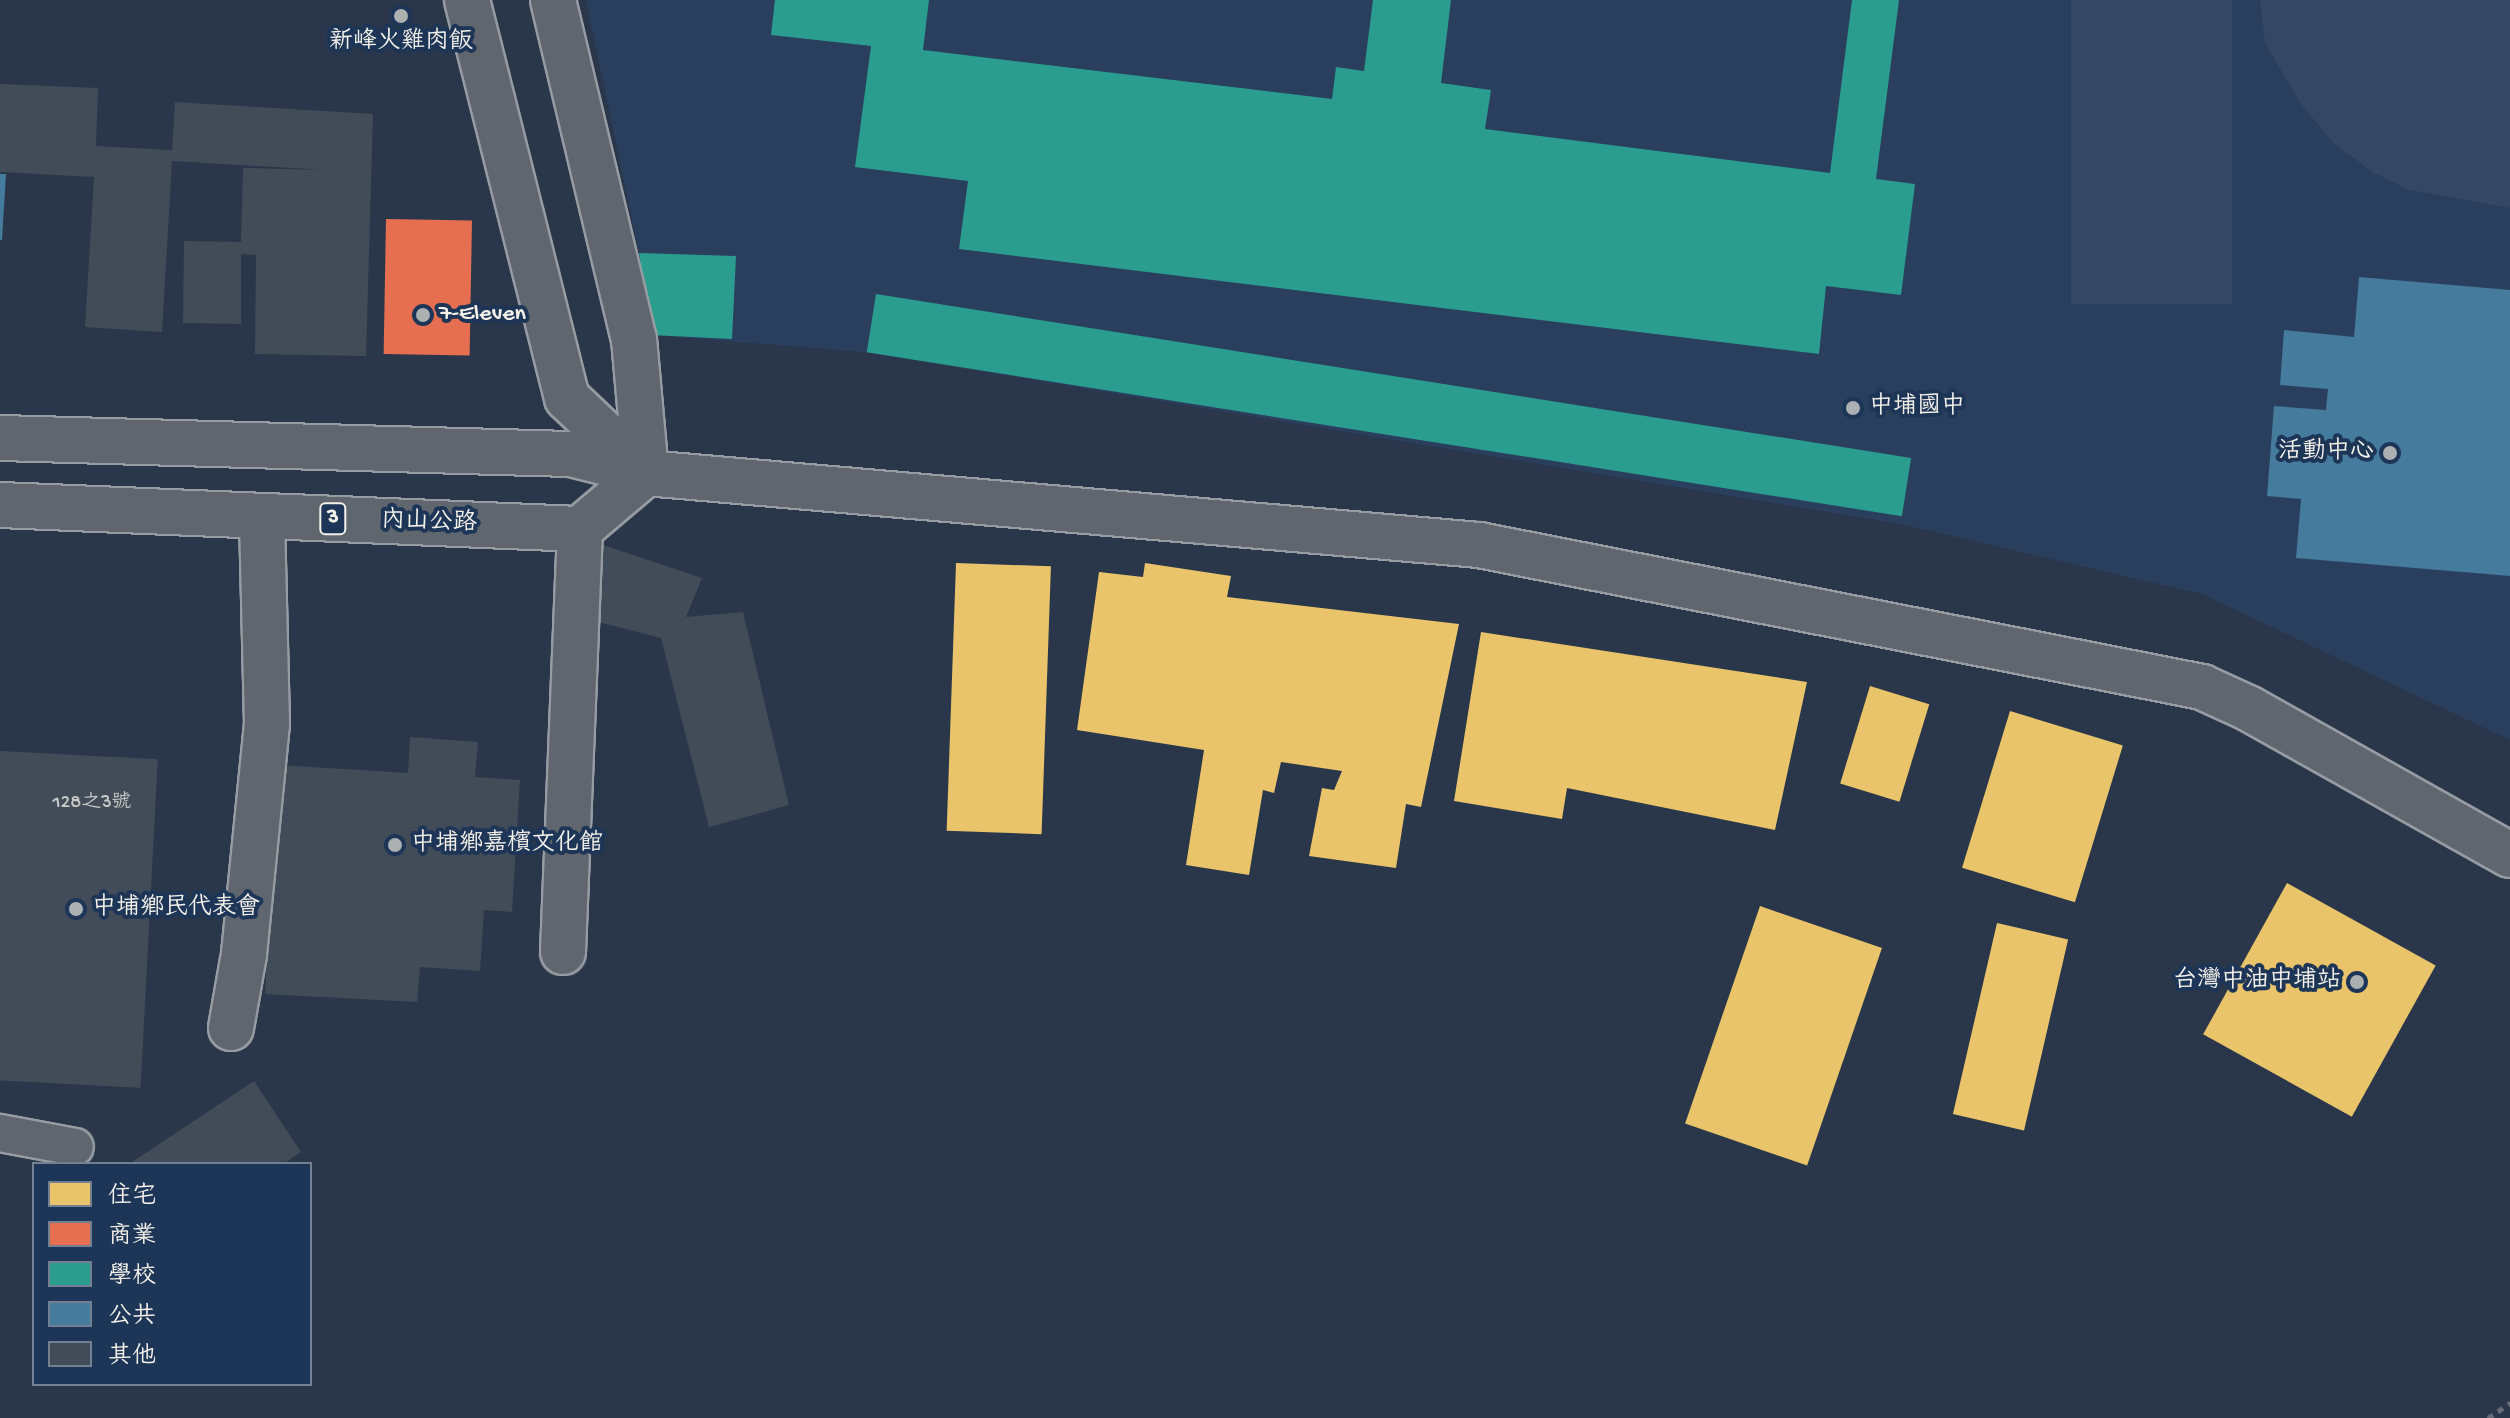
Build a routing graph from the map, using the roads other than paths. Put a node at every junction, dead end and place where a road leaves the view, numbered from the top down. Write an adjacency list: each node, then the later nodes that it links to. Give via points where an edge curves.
1 (467, 0): 4 (street, via 567,398)
2 (553, 0): 4 (street, via 634,339)
3 (0, 438): 4 (street, via 571,454)
4 (646, 473): 7 (street); 8 (street, via 1479,545 2202,687)
5 (0, 505): 6 (street, 內山公路 / 3)
6 (262, 516): 7 (street, 內山公路 / 3); 10 (street, via 267,724 244,954)
7 (580, 529): 9 (street)
8 (2510, 855)
9 (563, 952)
10 (231, 1028)
11 (0, 1133): 12 (lane)
12 (75, 1147)

